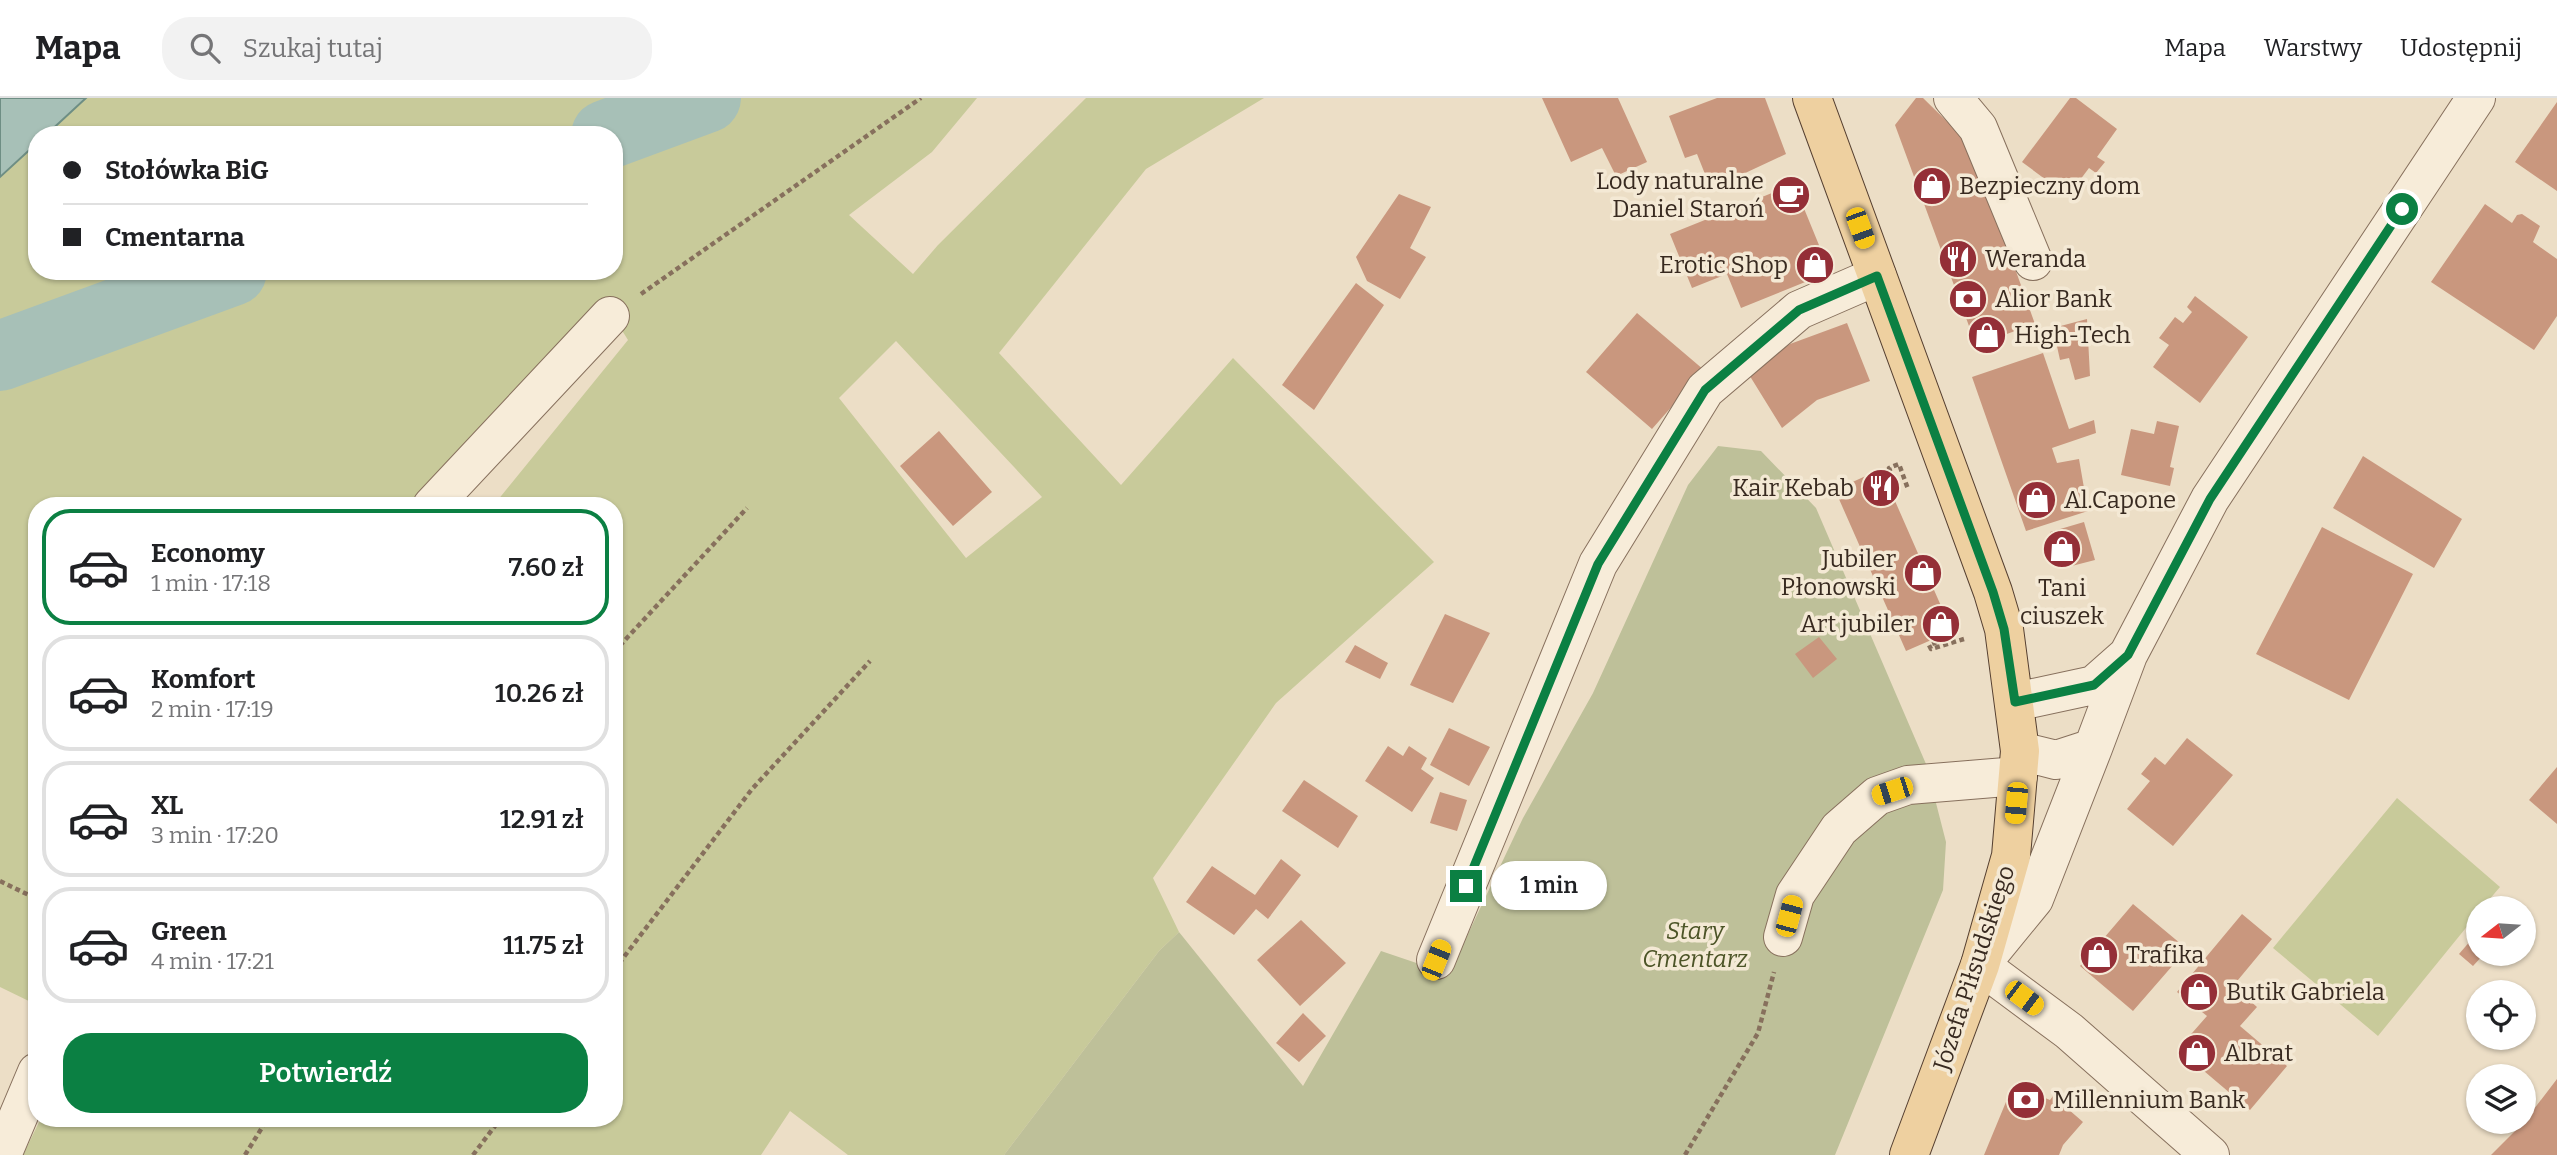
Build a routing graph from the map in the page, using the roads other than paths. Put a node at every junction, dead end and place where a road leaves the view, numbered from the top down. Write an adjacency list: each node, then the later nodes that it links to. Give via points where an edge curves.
1 (1812, 98): 5 (main road, Józefa Piłsudskiego)
2 (1953, 98): 4 (street, via 1978,128)
3 (2476, 98): 8 (street, via 2210,499)
4 (2033, 261)
5 (1877, 276): 9 (main road, Józefa Piłsudskiego, via 1993,592 2004,629); 13 (street, via 1799,310 1705,390 1598,564)
6 (610, 316): 7 (street)
7 (440, 497)
8 (2128, 655): 9 (street, via 2094,685); 10 (street)
9 (2015, 702): 11 (main road, Józefa Piłsudskiego)
10 (2094, 748): 11 (street, via 2056,760); 14 (street, via 2034,899)
11 (2019, 763): 12 (street, via 1877,796 1839,829 1795,895); 14 (main road, Józefa Piłsudskiego, via 2011,856)
12 (1783, 937)
13 (1436, 960)
14 (1979, 965): 16 (main road, Józefa Piłsudskiego); 18 (street, via 2069,1031)
15 (28, 1093): 17 (street)
16 (1910, 1154)
17 (2, 1155)
18 (2210, 1155)

